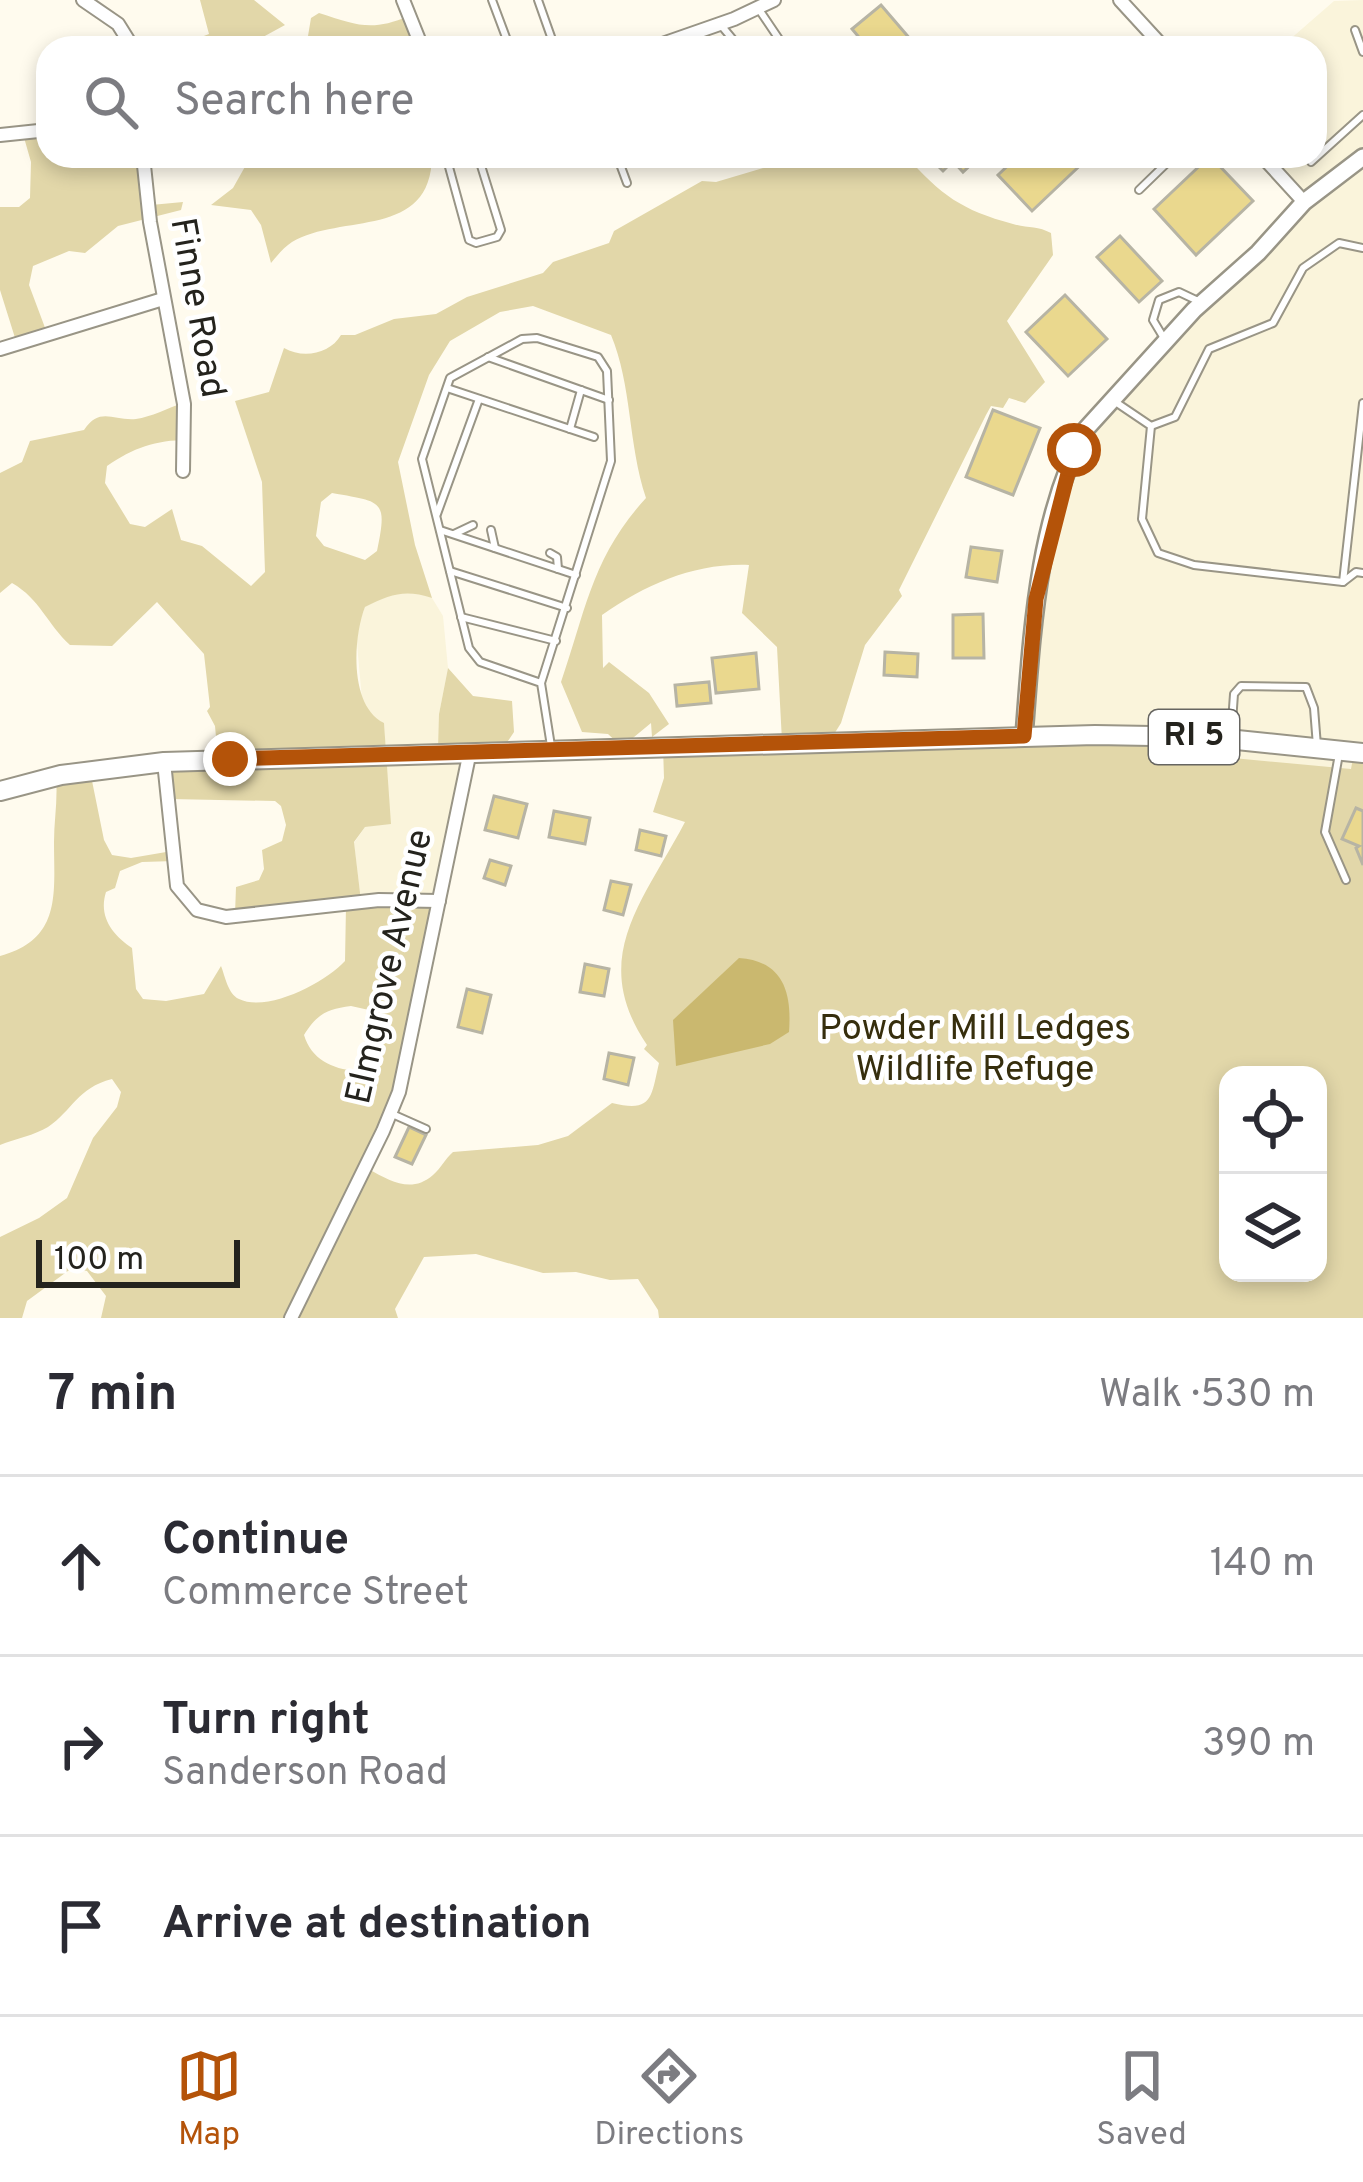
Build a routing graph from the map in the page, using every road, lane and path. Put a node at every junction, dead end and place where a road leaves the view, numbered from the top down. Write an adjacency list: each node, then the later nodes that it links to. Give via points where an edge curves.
1 (83, 0): 10 (street)
2 (403, 0): 11 (street)
3 (492, 0): 12 (lane)
4 (538, 0): 13 (lane)
5 (774, 0): 7 (street)
6 (1120, 0): 17 (street)
7 (752, 6): 8 (street); 16 (lane)
8 (720, 24): 14 (street); 15 (lane)
9 (1355, 30): 18 (lane)
10 (126, 36)
11 (417, 36)
12 (506, 36)
13 (551, 36)
14 (694, 36)
15 (730, 36)
16 (776, 36)
17 (1153, 36)
18 (1363, 52)
19 (1363, 115): 22 (lane)
20 (36, 131): 21 (street)
21 (0, 135)
22 (1327, 148)
23 (1363, 157): 32 (street)
24 (144, 168): 34 (street, Finne Road)
25 (449, 168): 26 (lane, via 476,244 501,230)
26 (482, 168)
27 (621, 168): 30 (lane)
28 (1162, 168): 31 (lane)
29 (1273, 168): 32 (street)
30 (627, 183)
31 (1139, 190)
32 (1304, 202): 35 (street)
33 (1363, 248): 45 (lane, via 1339,243 1303,268 1273,323 1209,349 1174,417)
34 (163, 299): 37 (street); 48 (street, Finne Road, via 185,416)
35 (1201, 303): 36 (street); 36 (lane, via 1179,292 1159,300 1154,320)
36 (1165, 340): 42 (street)
37 (0, 350)
38 (488, 357): 39 (lane, via 450,378); 40 (lane); 43 (lane, via 537,338 598,357)
39 (447, 388): 41 (lane); 49 (lane, via 422,459)
40 (581, 390): 43 (lane); 46 (lane)
41 (479, 399): 46 (lane); 49 (lane)
42 (1111, 399): 45 (lane); 67 (street, via 1074,450 1046,548)
43 (608, 400): 61 (lane, via 611,461)
44 (1363, 403): 62 (lane)
45 (1151, 426): 62 (lane, via 1142,519 1158,553 1194,565)
46 (570, 429): 47 (lane)
47 (594, 437)
48 (183, 471)
49 (436, 517): 51 (lane)
50 (473, 525): 53 (lane)
51 (440, 530): 53 (lane); 59 (lane)
52 (491, 530): 54 (lane)
53 (453, 534): 54 (lane)
54 (495, 548): 57 (lane)
55 (530, 548): 57 (lane)
56 (550, 553): 58 (lane)
57 (514, 554): 58 (lane)
58 (558, 569): 61 (lane)
59 (450, 572): 63 (lane); 64 (lane)
60 (1363, 573): 62 (lane)
61 (576, 575): 63 (lane)
62 (1343, 582)
63 (567, 608): 65 (lane)
64 (461, 617): 65 (lane); 66 (lane, via 480,662)
65 (556, 641): 66 (lane)
66 (541, 683): 70 (lane)
67 (1024, 736): 68 (main road, RI 5); 70 (main road, RI 5)
68 (1230, 740): 69 (main road, RI 5); 69 (lane, via 1241,686 1294,685 1311,695)
69 (1317, 748): 71 (main road, RI 5)
70 (551, 749): 72 (main road, RI 5)
71 (1340, 750): 73 (main road, RI 5); 76 (lane, via 1325,832)
72 (470, 751): 74 (main road, RI 5); 77 (street, Elmgrove Avenue)
73 (1363, 753)
74 (164, 762): 75 (main road, RI 5); 77 (street, via 177,886 201,912 226,917)
75 (0, 791)
76 (1346, 880)
77 (439, 901): 78 (street, Elmgrove Avenue)
78 (390, 1113): 79 (lane); 80 (street, Elmgrove Avenue)
79 (426, 1129)
80 (295, 1317)

